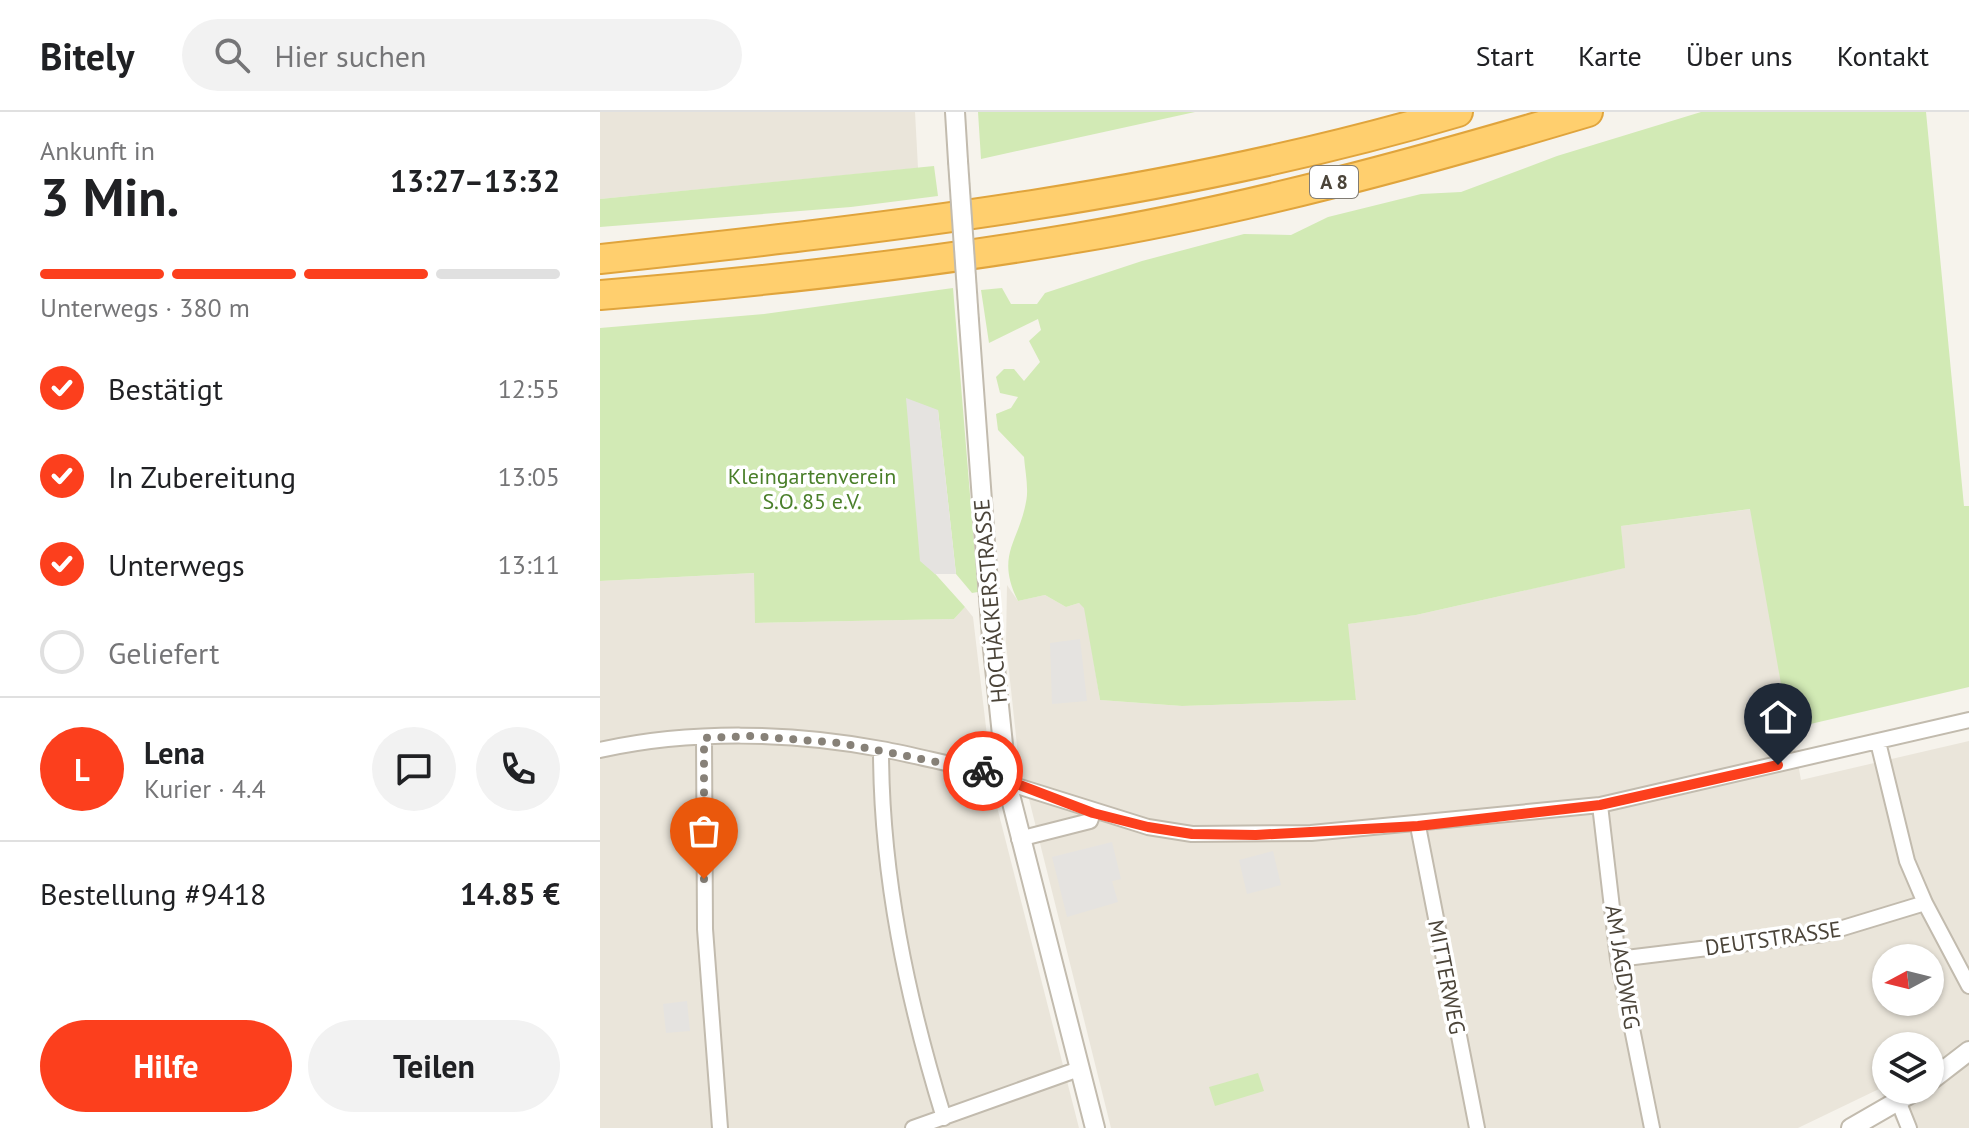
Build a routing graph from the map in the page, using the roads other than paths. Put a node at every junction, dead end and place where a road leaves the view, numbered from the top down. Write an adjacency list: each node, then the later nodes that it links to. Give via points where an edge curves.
1 (955, 112): 13 (street, HOCHÄCKERSTRASSE, bridge)
2 (1458, 112): 4 (highway, A 8, via 1226,170 989,212)
3 (1588, 112): 5 (highway, A 8, via 1335,182 1077,238 835,272)
4 (600, 259)
5 (638, 292): 6 (highway, A 8); 7 (highway)
6 (600, 295)
7 (600, 307)
8 (1969, 720): 10 (street)
9 (704, 738): 11 (street, via 774,737); 12 (street); 27 (street, via 705,929)
10 (1878, 742): 14 (street); 18 (street, via 1898,835)
11 (881, 749): 13 (street, via 996,773); 26 (street, via 886,846 906,979)
12 (600, 750)
13 (1007, 783): 15 (street); 17 (street, HOCHÄCKERSTRASSE)
14 (1600, 805): 16 (street); 19 (street, AM JAGDWEG)
15 (1093, 813): 16 (street, via 1192,834); 17 (street, via 1090,821)
16 (1418, 826): 30 (street, MITTERWEG)
17 (1019, 839): 22 (street, HOCHÄCKERSTRASSE)
18 (1925, 903): 19 (street, DEUTSTRASSE, via 1823,934); 20 (street)
19 (1618, 959): 31 (street, AM JAGDWEG)
20 (1969, 986)
21 (1969, 1051): 23 (street)
22 (1079, 1069): 26 (street); 29 (street, HOCHÄCKERSTRASSE)
23 (1944, 1070)
24 (1897, 1104): 32 (street)
25 (1899, 1104): 33 (street)
26 (944, 1118): 28 (street)
27 (720, 1128)
28 (913, 1128)
29 (1095, 1128)
30 (1477, 1128)
31 (1652, 1128)
32 (1851, 1128)
33 (1909, 1128)

